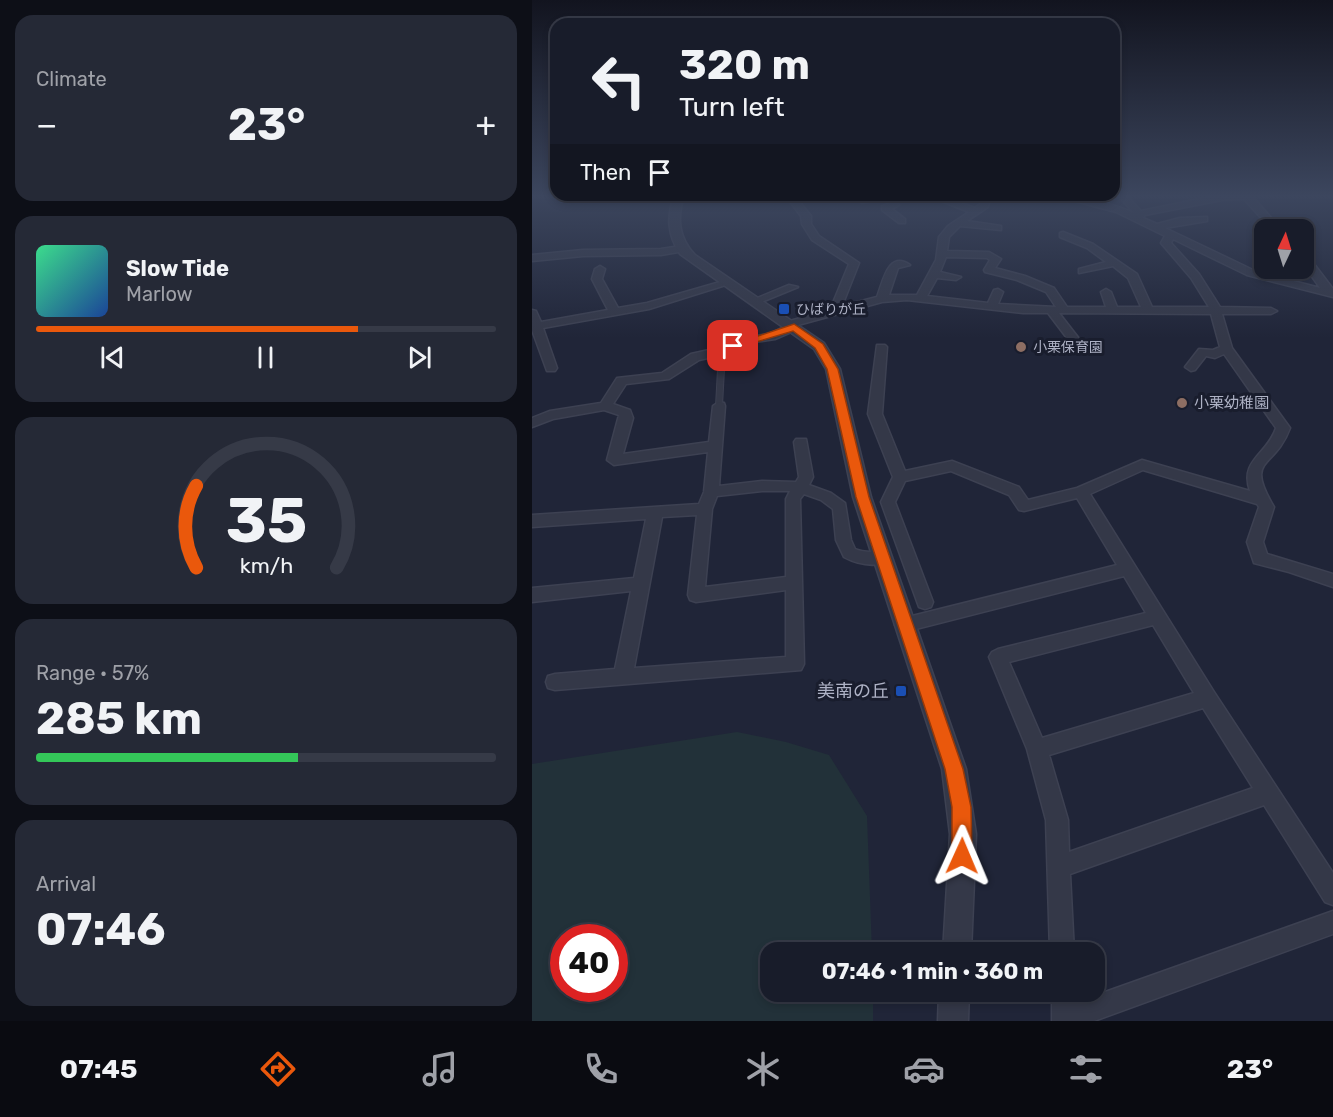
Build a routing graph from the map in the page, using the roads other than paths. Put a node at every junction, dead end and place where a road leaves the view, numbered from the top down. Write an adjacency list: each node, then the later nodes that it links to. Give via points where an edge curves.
1 (678, 243): 7 (street)
2 (820, 243): 34 (street, via 854,263)
3 (943, 243): 8 (street)
4 (1082, 243): 10 (street)
5 (1166, 243): 28 (street, via 1195,276)
6 (1189, 243): 21 (street, via 1251,273)
7 (681, 249): 9 (street); 17 (street)
8 (942, 254): 15 (street); 27 (street, via 989,255 996,259 989,270 1050,290)
9 (532, 258)
10 (1114, 263): 13 (street); 29 (street, via 1133,276)
11 (906, 265): 23 (street, via 894,265)
12 (600, 269): 31 (street, via 597,279)
13 (1083, 271)
14 (1314, 271): 21 (street)
15 (934, 274): 16 (street); 22 (street)
16 (956, 277)
17 (727, 283): 24 (street); 31 (street)
18 (793, 287): 24 (street)
19 (998, 292): 25 (street)
20 (1106, 292): 32 (street)
21 (1331, 293)
22 (921, 298): 23 (street); 25 (street)
23 (882, 299): 34 (street)
24 (755, 301): 35 (street)
25 (991, 307): 26 (street)
26 (1051, 310): 27 (street); 37 (street)
27 (1064, 310): 32 (street)
28 (1214, 310): 29 (street); 30 (street); 39 (street)
29 (1148, 311): 32 (street)
30 (1271, 311)
31 (615, 312): 36 (street)
32 (1113, 312)
33 (532, 313): 36 (street)
34 (834, 313): 35 (street)
35 (792, 325): 40 (street, via 770,337 745,340); 57 (street, via 819,346 833,369 862,497)
36 (534, 327): 41 (street)
37 (1074, 340)
38 (881, 347): 49 (street, via 875,414)
39 (1226, 348): 42 (street, via 1215,354 1203,352); 53 (street, via 1283,428 1281,438 1254,467 1252,477)
40 (722, 351): 43 (street, via 687,360 665,376 621,381); 44 (lane)
41 (551, 368)
42 (1190, 368)
43 (605, 405): 45 (street); 48 (street, via 625,413 626,418 614,460)
44 (719, 406): 48 (street)
45 (537, 421): 46 (street)
46 (532, 433)
47 (800, 442): 50 (street, via 806,477)
48 (716, 447): 51 (street)
49 (900, 477): 52 (street, via 952,466 1014,491 1024,506); 63 (street, via 888,502)
50 (802, 485): 51 (street); 57 (street, via 827,495 840,507 845,549 851,556); 60 (street, via 793,499)
51 (711, 492): 54 (street)
52 (1081, 492): 53 (street, via 1142,465); 58 (street)
53 (1262, 500): 59 (street, via 1267,507 1255,542 1260,559)
54 (704, 509): 55 (street); 60 (street, via 696,595)
55 (655, 513): 56 (street); 61 (street)
56 (532, 521)
57 (882, 558): 65 (street)
58 (1128, 569): 64 (street); 65 (street)
59 (1333, 581)
60 (794, 582): 66 (street, via 795,664)
61 (641, 584): 62 (street); 66 (street)
62 (532, 595)
63 (925, 602)
64 (1157, 617): 68 (street); 69 (street, via 998,657)
65 (904, 625): 74 (street, via 954,769 961,807)
66 (623, 677): 67 (street)
67 (555, 682)
68 (1207, 698): 69 (street); 70 (street)
69 (1037, 749): 71 (street, via 1057,820)
70 (1268, 793): 71 (street); 72 (street)
71 (1059, 867): 75 (street)
72 (1333, 894)
73 (1333, 922): 78 (street)
74 (958, 942)
75 (1062, 942)
76 (954, 1002): 79 (street)
77 (1064, 1002): 78 (street)
78 (1065, 1020)
79 (953, 1021)

